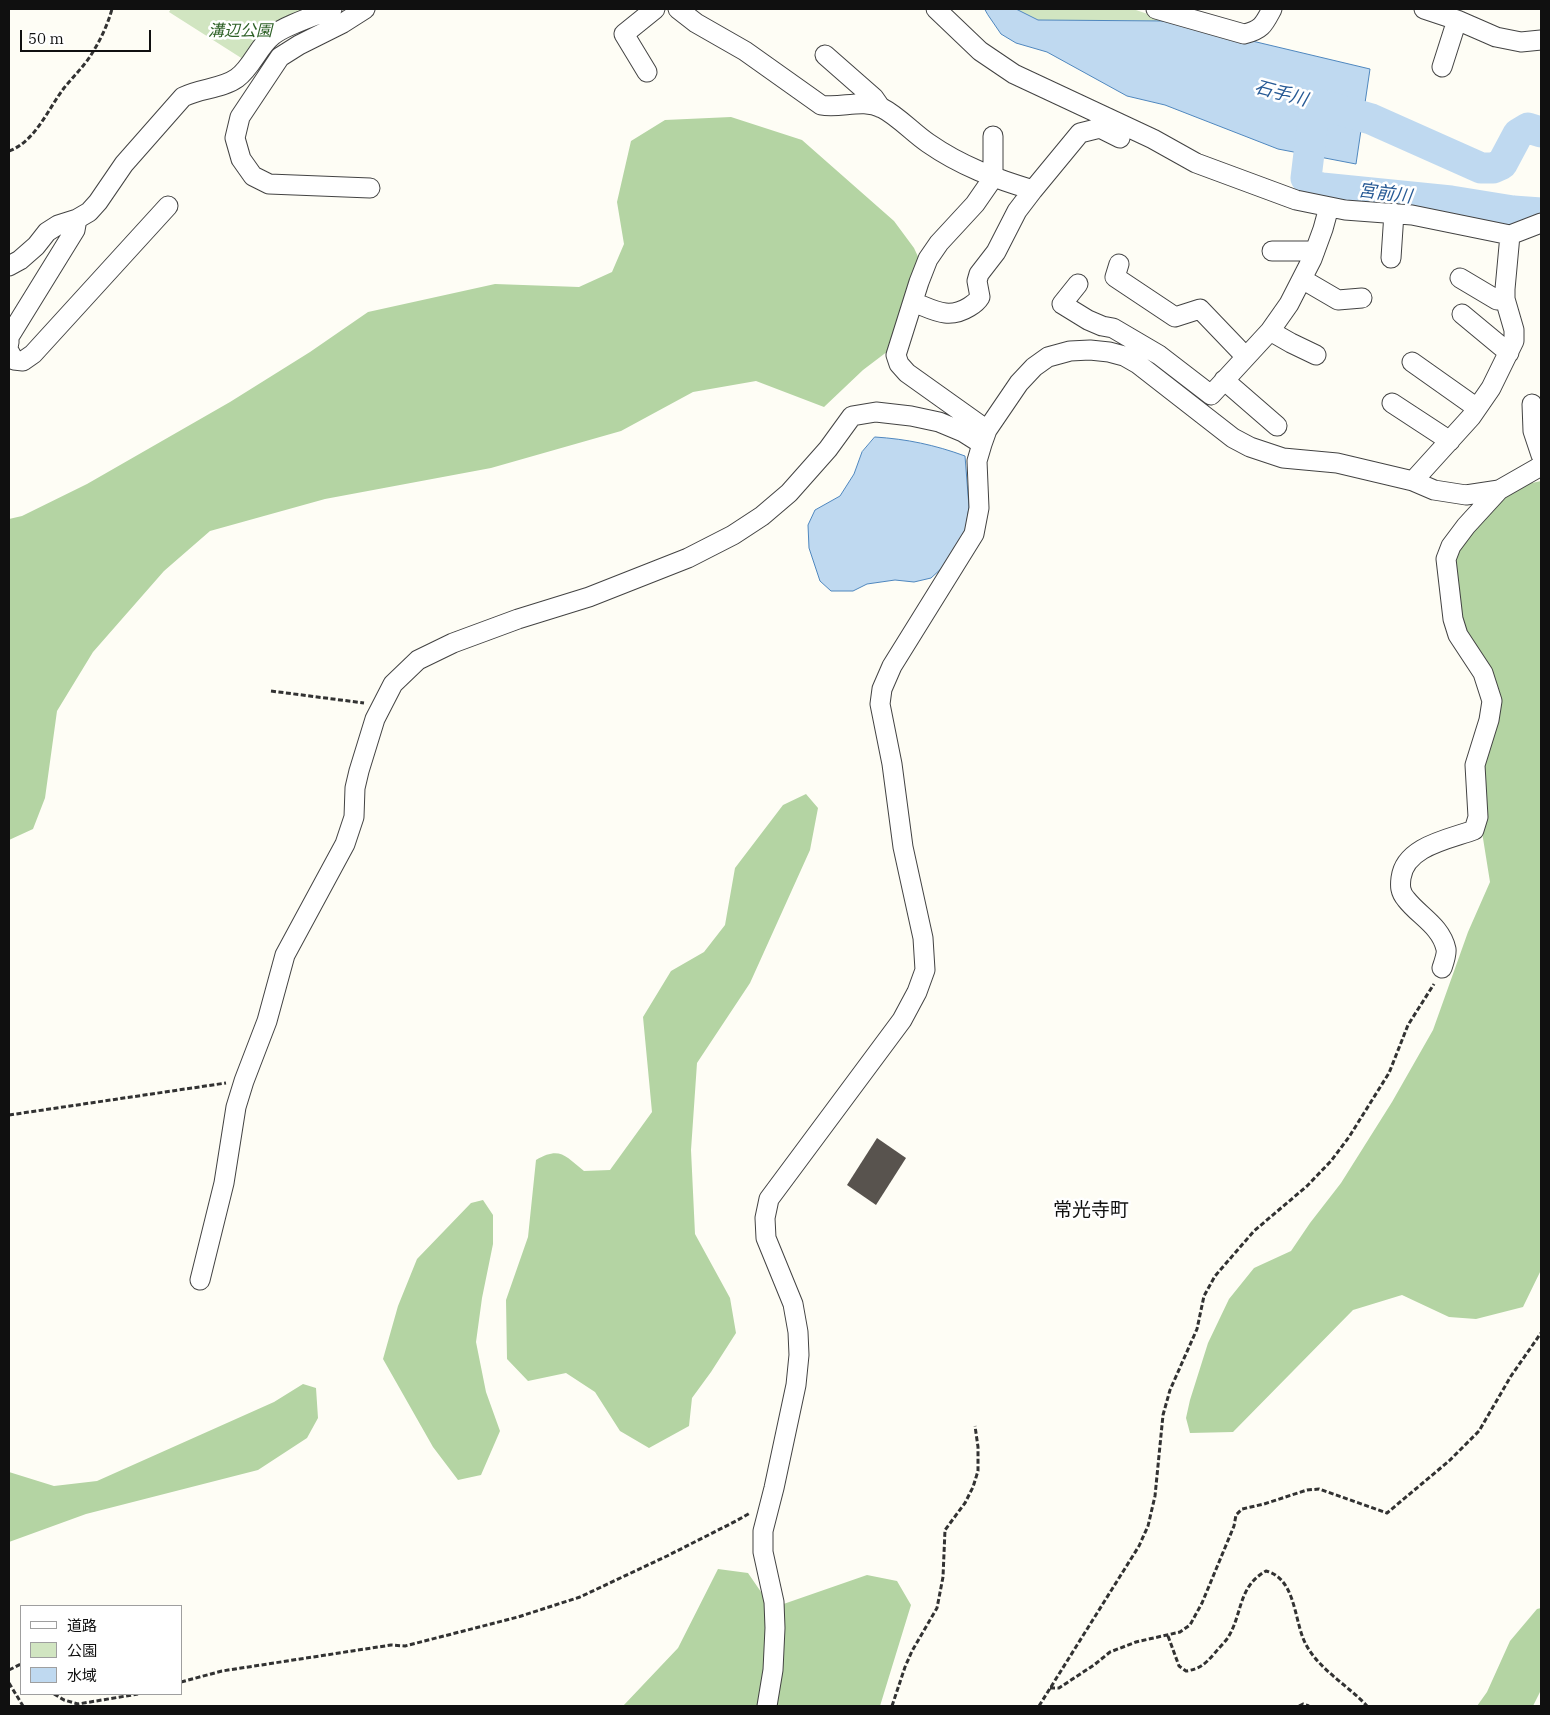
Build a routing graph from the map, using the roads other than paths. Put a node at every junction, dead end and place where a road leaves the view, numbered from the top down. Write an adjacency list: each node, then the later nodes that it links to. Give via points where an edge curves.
1 (332, 9): 23 (street, via 272,35 237,78 183,97 124,164 98,202)
2 (365, 9): 18 (street, via 280,57 240,117 235,138 241,159 253,176 269,184)
3 (655, 9): 13 (street, via 624,34)
4 (678, 9): 14 (street, via 821,104 864,103)
5 (936, 9): 16 (street, via 980,51 1014,74)
6 (1272, 9): 8 (street, via 1261,28 1244,34)
7 (1424, 9): 9 (street)
8 (1166, 10)
9 (1457, 20): 10 (street, via 1496,38 1521,42); 12 (street)
10 (1541, 40)
11 (825, 55): 14 (street)
12 (1442, 67)
13 (647, 72)
14 (882, 108): 17 (street, via 930,144)
15 (993, 136): 17 (street)
16 (1153, 140): 19 (street, via 1124,140 1100,128 1080,133); 21 (street, via 1205,166 1296,200)
17 (993, 178): 19 (street); 36 (street, via 928,259)
18 (370, 188)
19 (1033, 190): 36 (street, via 979,274 978,302 953,315)
20 (168, 206): 40 (street, via 33,354 23,360 14,360)
21 (1329, 207): 22 (street); 27 (street)
22 (1394, 213): 25 (street); 28 (street)
23 (77, 219): 30 (street, via 47,232 36,246); 39 (street, via 75,230 9,337)
24 (1541, 223): 25 (street)
25 (1510, 235): 35 (street)
26 (1272, 251): 27 (street)
27 (1315, 251): 32 (street)
28 (1391, 258)
29 (1119, 264): 43 (street, via 1114,277 1175,317 1200,309)
30 (9, 266)
31 (1460, 278): 35 (street, via 1497,300)
32 (1302, 280): 34 (street, via 1338,300); 38 (street)
33 (1078, 284): 45 (street, via 1062,304 1088,320 1113,328 1211,394)
34 (1362, 298)
35 (1505, 299): 41 (street, via 1514,330)
36 (913, 302): 50 (street, via 896,355 899,364)
37 (1462, 314): 41 (street)
38 (1270, 331): 42 (street); 43 (street)
39 (9, 343)
40 (9, 351)
41 (1509, 353): 48 (street)
42 (1316, 355)
43 (1246, 357): 45 (street)
44 (1412, 362): 48 (street)
45 (1224, 380): 49 (street)
46 (1392, 403): 51 (street)
47 (1532, 404): 52 (street, via 1533,431)
48 (1477, 408): 51 (street)
49 (1277, 426)
50 (984, 437): 54 (street, via 1019,383 1034,367 1048,357 1090,350 1124,356 1138,364 1250,448 1283,458 1337,464); 57 (street, via 911,416 876,412 852,416 789,493 733,535 688,558 589,597 453,643 418,660 393,684 375,719 358,771 354,817 345,844 285,955 267,1021 244,1081); 58 (street, via 977,461 979,508 974,534 892,666 882,689 880,704 925,970 902,1020 768,1199 766,1238 793,1304 799,1355 796,1385 763,1531 763,1552 774,1602 775,1628)
51 (1450, 441): 54 (street)
52 (1541, 455)
53 (1541, 466): 55 (street)
54 (1413, 481): 55 (street, via 1434,490 1466,495)
55 (1499, 490): 56 (street, via 1466,526 1446,559 1458,635 1483,673 1492,701 1475,765 1478,817 1474,830 1415,854 1401,874 1400,887 1405,898 1440,934 1446,951)
56 (1442, 968)
57 (200, 1280)
58 (767, 1706)

